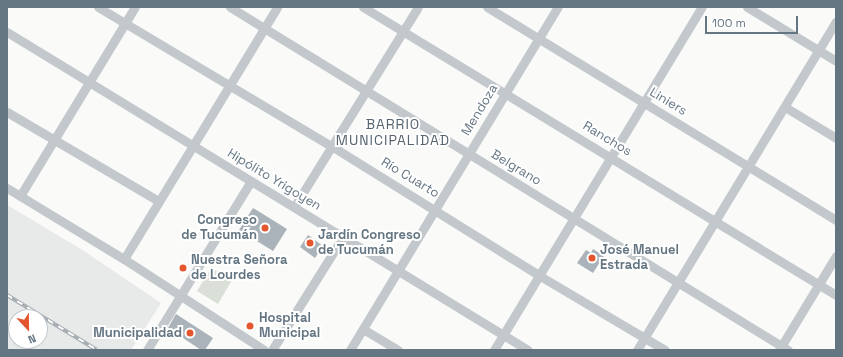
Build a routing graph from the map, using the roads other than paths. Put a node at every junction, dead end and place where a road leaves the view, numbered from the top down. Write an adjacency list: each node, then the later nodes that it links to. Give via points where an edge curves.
1 (98, 7): 14 (street, Río Cuarto)
2 (135, 7): 14 (street)
3 (230, 7): 15 (street, Belgrano)
4 (276, 7): 15 (street)
5 (363, 7): 16 (street, Ranchos)
6 (418, 7): 16 (street)
7 (487, 7): 12 (street, Liniers)
8 (506, 7): 12 (street)
9 (558, 7): 18 (street, Mendoza)
10 (702, 7): 25 (street)
11 (747, 7): 19 (street)
12 (501, 15): 18 (street, Liniers)
13 (836, 22): 19 (street)
14 (124, 24): 21 (street); 22 (street, Río Cuarto)
15 (264, 28): 22 (street); 23 (street, Belgrano)
16 (404, 30): 23 (street); 24 (street, Ranchos)
17 (7, 32): 21 (street, Hipólito Yrigoyen)
18 (539, 39): 24 (street, Mendoza); 25 (street, Liniers)
19 (819, 51): 20 (street); 26 (street)
20 (836, 61)
21 (89, 82): 29 (street); 30 (street, Hipólito Yrigoyen)
22 (229, 86): 30 (street); 31 (street, Río Cuarto)
23 (366, 92): 31 (street); 32 (street, Belgrano)
24 (506, 93): 32 (street, Mendoza); 33 (street, Ranchos)
25 (644, 103): 33 (street); 34 (street, Liniers)
26 (785, 107): 28 (street); 34 (street)
27 (7, 112): 29 (street)
28 (836, 138)
29 (53, 140): 37 (street); 38 (street)
30 (193, 145): 35 (street, Hipólito Yrigoyen); 38 (street)
31 (332, 147): 39 (street); 40 (street, Río Cuarto)
32 (469, 155): 40 (street, Mendoza); 41 (street, Belgrano)
33 (611, 157): 41 (street); 43 (street, Ranchos)
34 (748, 167): 42 (street, Liniers); 43 (street)
35 (251, 181): 39 (street, Hipólito Yrigoyen); 52 (street)
36 (7, 188): 37 (street)
37 (20, 196): 46 (street)
38 (159, 201): 46 (street)
39 (294, 207): 44 (street, Hipólito Yrigoyen)
40 (436, 210): 47 (street, Mendoza); 48 (street, Río Cuarto)
41 (574, 219): 48 (street); 49 (street, Belgrano)
42 (836, 220)
43 (716, 221): 49 (street); 50 (street, Ranchos)
44 (343, 237): 47 (street, Hipólito Yrigoyen); 59 (street)
45 (836, 256): 50 (street)
46 (124, 259): 52 (street)
47 (398, 271): 53 (street, Mendoza); 54 (street, Hipólito Yrigoyen)
48 (540, 276): 54 (street); 55 (street, Río Cuarto)
49 (678, 283): 55 (street); 56 (street, Belgrano)
50 (819, 284): 51 (street, Ranchos); 56 (street)
51 (836, 294)
52 (178, 296): 57 (street); 58 (street)
53 (363, 329): 60 (street, Mendoza); 61 (street)
54 (503, 335): 62 (street); 63 (street, Hipólito Yrigoyen)
55 (645, 337): 64 (street); 65 (street, Río Cuarto)
56 (783, 349)
57 (147, 350)
58 (264, 350)
59 (272, 350)
60 (350, 350)
61 (398, 350)
62 (494, 350)
63 (528, 350)
64 (637, 350)
65 (665, 350)

